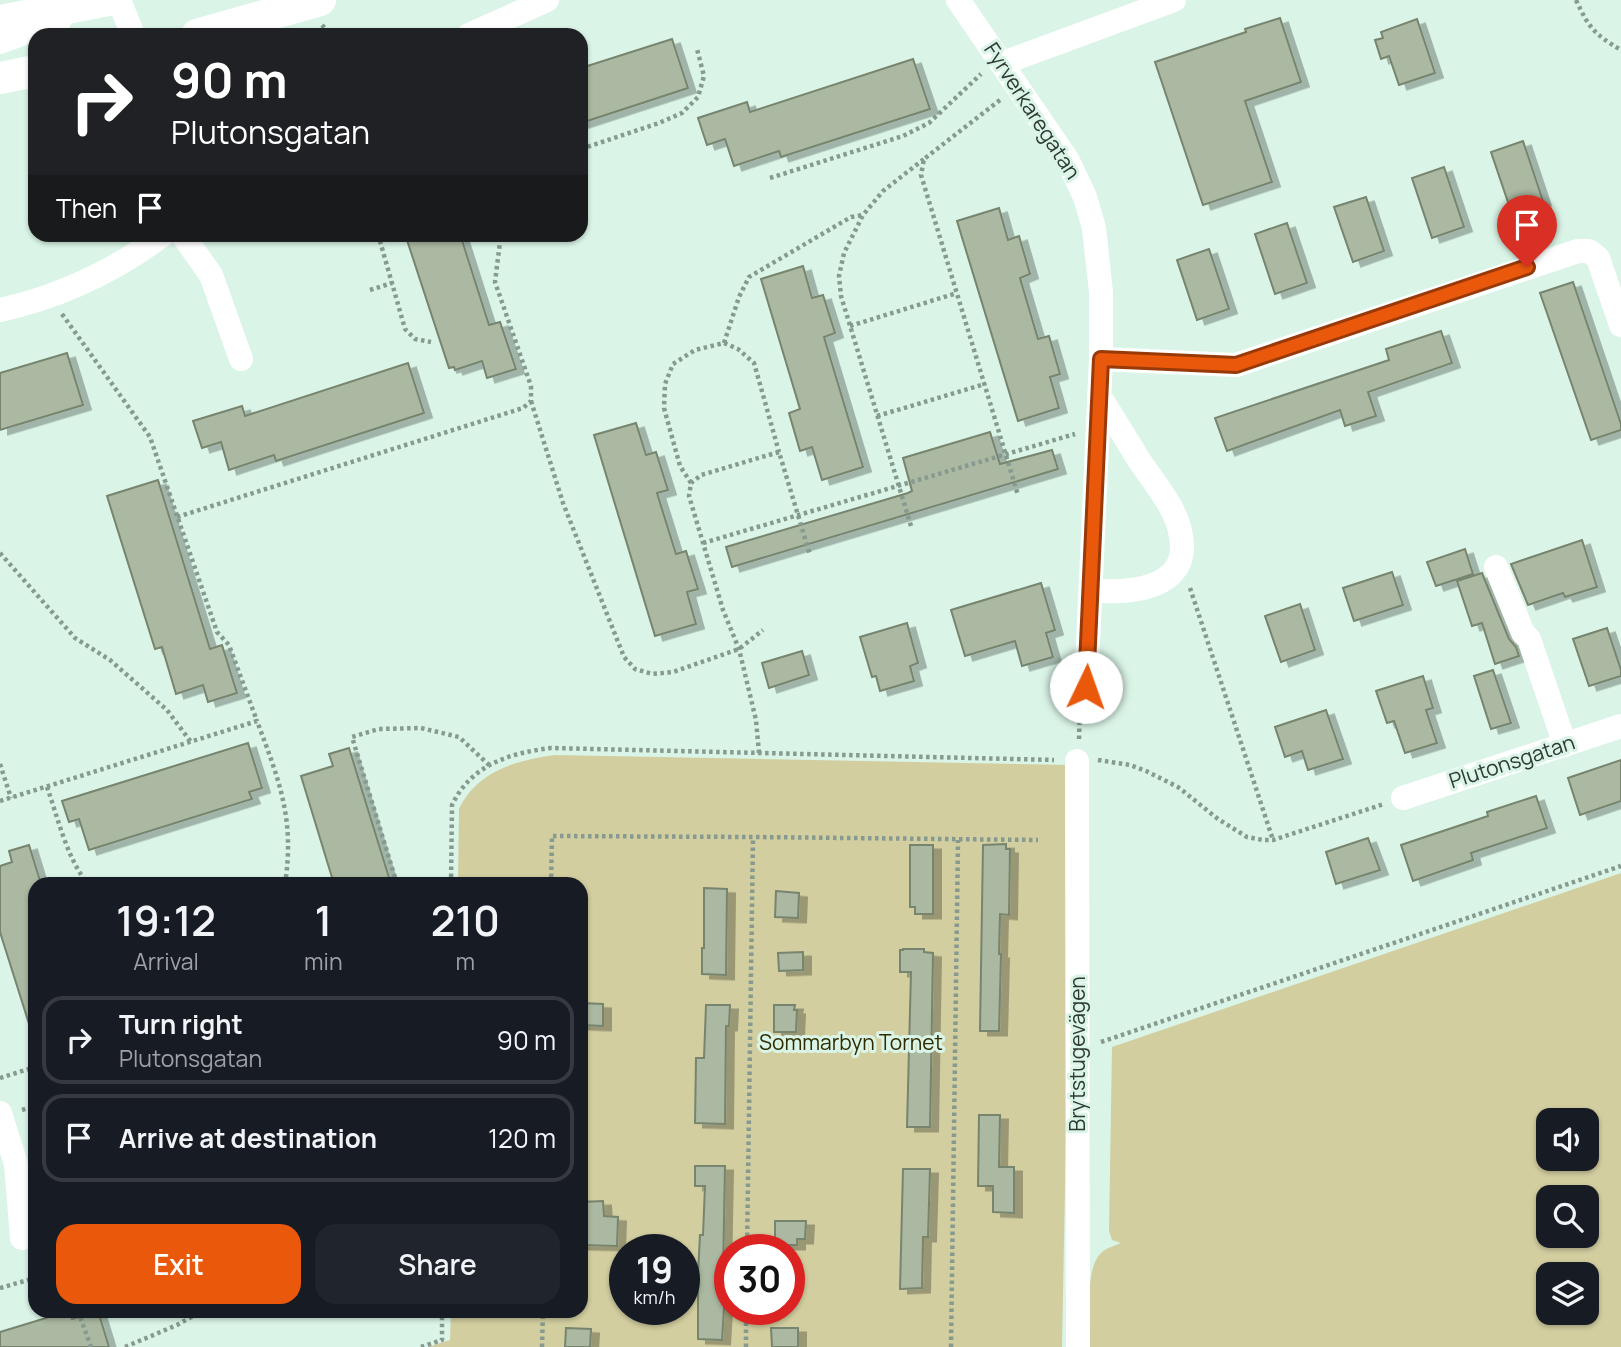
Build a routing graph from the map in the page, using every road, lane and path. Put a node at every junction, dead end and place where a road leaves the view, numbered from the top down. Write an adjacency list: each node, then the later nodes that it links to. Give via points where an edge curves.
1 (110, 0): 8 (main road); 9 (street)
2 (119, 0): 10 (street)
3 (320, 0): 11 (main road)
4 (547, 0): 12 (street)
5 (958, 0): 17 (street, Fyrverkaregatan)
6 (1174, 0): 17 (street)
7 (1575, 1): 16 (path, via 1599,37)
8 (0, 21)
9 (37, 28)
10 (129, 28)
11 (224, 28)
12 (483, 28)
13 (28, 31): 14 (street)
14 (0, 42)
15 (697, 49): 21 (path, via 704,76 698,97 682,113)
16 (1621, 50)
17 (1001, 61): 20 (street, Fyrverkaregatan); 23 (path, via 929,123 903,136)
18 (28, 72): 19 (main road)
19 (0, 78)
20 (1017, 86): 22 (path); 39 (street, Fyrverkaregatan, via 1067,159 1094,228 1101,292)
21 (588, 147)
22 (924, 159): 24 (path, via 883,191); 31 (path, via 921,175)
23 (770, 178)
24 (863, 215): 34 (path, via 844,253 839,276); 37 (path, via 851,217 749,277)
25 (152, 242): 32 (street)
26 (188, 242): 38 (street, via 211,275)
27 (380, 242): 29 (path)
28 (500, 242): 42 (path, via 495,282 531,386)
29 (392, 283): 30 (path); 36 (path, via 405,329 415,338)
30 (370, 290)
31 (957, 293): 34 (path); 40 (path)
32 (49, 296): 33 (street); 51 (path, via 150,438)
33 (0, 310)
34 (850, 326): 43 (path)
35 (1621, 326): 39 (street, via 1598,258 1589,251 1577,251 1236,365)
36 (431, 342)
37 (724, 343): 45 (path, via 754,363); 47 (path, via 695,350 673,364 665,384 664,408 680,466)
38 (241, 359)
39 (1101, 359): 41 (street, Fyrverkaregatan)
40 (985, 384): 43 (path); 46 (path)
41 (1099, 396): 44 (street, Fyrverkaregatan); 56 (street, via 1172,510 1181,536)
42 (531, 401): 51 (path, via 523,408); 60 (path, via 563,503 624,657 635,669 652,674 673,672)
43 (877, 416): 48 (path)
44 (1098, 432): 46 (path, via 1070,434); 58 (street, Fyrverkaregatan)
45 (779, 452): 47 (path, via 701,475); 50 (path)
46 (1006, 453): 48 (path); 49 (path)
47 (691, 484): 53 (path, via 689,496)
48 (898, 485): 50 (path); 52 (path)
49 (1018, 495)
50 (797, 514): 53 (path); 55 (path)
51 (177, 517): 62 (path, via 217,632 229,645)
52 (911, 526)
53 (703, 543): 60 (path)
54 (0, 553): 64 (path, via 75,638 110,660 167,710)
55 (810, 555)
56 (1180, 559): 58 (street, via 1170,575 1154,584 1115,592); 75 (path)
57 (1496, 567): 65 (street, via 1529,639)
58 (1091, 590): 61 (street, Fyrverkaregatan)
59 (763, 630): 60 (path)
60 (739, 649): 66 (path)
61 (1086, 687): 67 (path, via 1081,689)
62 (257, 721): 64 (path); 80 (path, via 287,816)
63 (1621, 726): 65 (street, Plutonsgatan)
64 (191, 742): 70 (path)
65 (1565, 745): 72 (street, Plutonsgatan)
66 (759, 753): 67 (path); 69 (path, via 551,748)
67 (1077, 761): 75 (path, via 1104,760 1146,771 1170,782 1247,837); 84 (street, Brytstugevägen)
68 (0, 764): 71 (path)
69 (489, 765): 81 (path, via 458,737 421,729 379,729 352,737); 82 (path, via 467,782 452,805)
70 (47, 787): 71 (path); 79 (path)
71 (11, 798): 73 (path)
72 (1403, 798): 75 (path)
73 (0, 801)
74 (753, 836): 76 (path); 83 (path, via 552,836); 88 (path)
75 (1273, 839)
76 (958, 840): 77 (path); 104 (path)
77 (1038, 840)
78 (1621, 866): 84 (path)
79 (83, 877)
80 (286, 877)
81 (395, 877)
82 (451, 877)
83 (551, 877)
84 (1077, 1051): 105 (street, Brytstugevägen)
85 (28, 1069): 86 (path)
86 (0, 1078)
87 (0, 1113): 89 (street, via 16,1164)
88 (747, 1234)
89 (22, 1238)
90 (28, 1280): 91 (path)
91 (0, 1288)
92 (81, 1318): 98 (path)
93 (190, 1318): 99 (path)
94 (442, 1318): 97 (path)
95 (543, 1318): 102 (path)
96 (746, 1325): 103 (path)
97 (442, 1340): 100 (path); 101 (path)
98 (91, 1347)
99 (125, 1347)
100 (421, 1347)
101 (442, 1347)
102 (542, 1347)
103 (746, 1347)
104 (951, 1347)
105 (1078, 1347)

